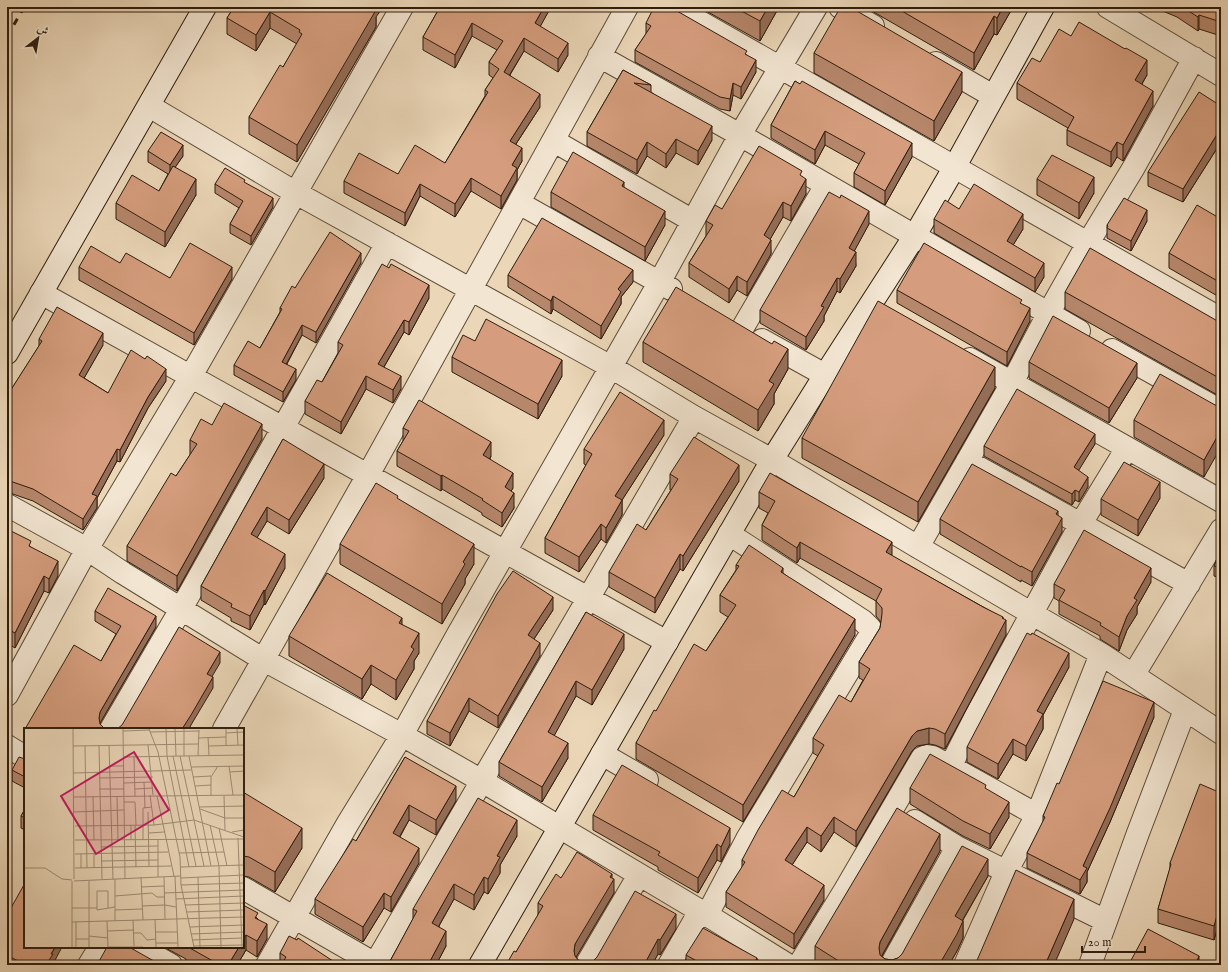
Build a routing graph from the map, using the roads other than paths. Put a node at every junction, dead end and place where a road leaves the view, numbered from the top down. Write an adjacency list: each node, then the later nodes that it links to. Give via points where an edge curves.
1 (205, 7): 16 (street)
2 (402, 7): 21 (street)
3 (627, 7): 11 (street)
4 (674, 7): 13 (street)
5 (816, 7): 13 (street)
6 (840, 7): 9 (street)
7 (1043, 7): 15 (street)
8 (1108, 7): 12 (street)
9 (893, 38)
10 (920, 53): 15 (street)
11 (599, 56): 17 (street); 18 (street)
12 (1194, 58): 14 (street); 26 (street, via 1134,167)
13 (780, 67): 17 (street); 19 (street)
14 (1221, 75)
15 (993, 96): 19 (street)
16 (149, 106): 21 (street); 29 (street)
17 (740, 135): 20 (street); 23 (street)
18 (554, 141): 22 (street); 23 (street)
19 (954, 168): 24 (street); 26 (street)
20 (826, 185): 24 (street); 36 (street)
21 (296, 193): 25 (street); 41 (street)
22 (519, 202): 27 (street); 28 (street)
23 (693, 221): 27 (street)
24 (914, 237): 31 (street); 33 (street)
25 (388, 243): 28 (street); 45 (street)
26 (1088, 243): 33 (street); 35 (street)
27 (658, 283): 30 (street); 39 (street)
28 (471, 289): 39 (street); 49 (street)
29 (41, 293): 38 (street); 41 (street)
30 (686, 298)
31 (871, 303): 32 (street); 40 (street)
32 (891, 314)
33 (1048, 314): 42 (street); 43 (street)
34 (722, 318): 36 (street)
35 (1221, 319)
36 (742, 329): 40 (street)
37 (952, 348): 42 (street)
38 (7, 353)
39 (611, 367): 44 (street); 57 (street)
40 (824, 375): 47 (street)
41 (191, 376): 45 (street); 56 (street)
42 (1012, 383): 46 (street); 48 (street)
43 (1221, 410)
44 (694, 417): 47 (street); 59 (street)
45 (284, 428): 49 (street); 60 (street)
46 (1127, 448): 50 (street); 52 (street)
47 (772, 460): 54 (street); 55 (street)
48 (967, 461): 52 (street); 55 (street)
49 (368, 475): 57 (street); 64 (street)
50 (1221, 501)
51 (7, 505): 56 (street)
52 (1080, 525): 58 (street); 61 (street)
53 (1221, 530): 58 (street)
54 (729, 534): 62 (street); 85 (street, via 870,628 869,637 740,835)
55 (918, 547): 61 (street)
56 (86, 549): 60 (street); 66 (street)
57 (505, 552): 59 (street); 71 (street)
58 (1189, 584): 65 (street)
59 (589, 598): 62 (street); 76 (street)
60 (181, 609): 64 (street); 68 (street)
61 (1031, 613): 63 (street); 75 (street)
62 (666, 642): 73 (street)
63 (1101, 654): 65 (street); 79 (street)
64 (264, 660): 69 (street); 71 (street)
65 (1134, 674): 67 (street)
66 (7, 695)
67 (1185, 710): 70 (street); 87 (street)
68 (112, 728)
69 (225, 728)
70 (1221, 734)
71 (402, 735): 76 (street); 86 (street)
72 (7, 746): 74 (street)
73 (602, 754): 77 (street); 80 (street)
74 (24, 756)
75 (950, 767): 78 (street, via 927,756 922,758); 79 (street)
76 (482, 781): 80 (street); 90 (street)
77 (661, 788)
78 (893, 808): 81 (street); 98 (street)
79 (1037, 815): 82 (street)
80 (559, 827): 83 (street); 94 (street)
81 (957, 847): 82 (street); 99 (street)
82 (1006, 872): 87 (street); 100 (street)
83 (639, 875): 85 (street); 95 (street)
84 (244, 889): 86 (street)
85 (703, 913): 96 (street); 97 (street)
86 (294, 917): 90 (street); 93 (street)
87 (1106, 921): 101 (street)
88 (99, 948): 91 (street)
89 (141, 948): 92 (street)
90 (376, 964)
91 (89, 965)
92 (171, 965)
93 (267, 965)
94 (480, 965)
95 (586, 965)
96 (668, 965)
97 (788, 965)
98 (799, 965)
99 (891, 965)
100 (965, 965)
101 (1090, 965)

